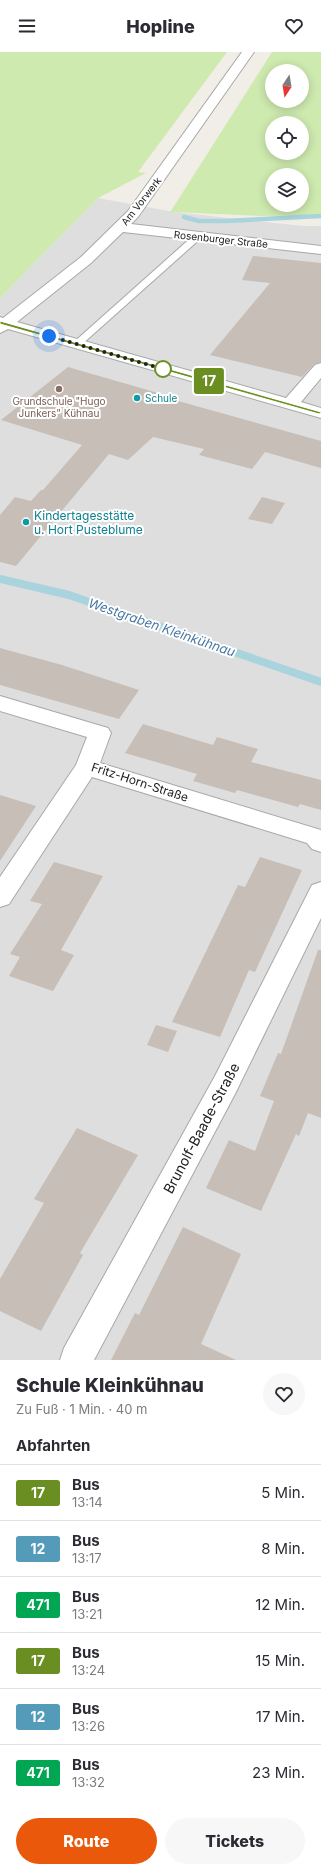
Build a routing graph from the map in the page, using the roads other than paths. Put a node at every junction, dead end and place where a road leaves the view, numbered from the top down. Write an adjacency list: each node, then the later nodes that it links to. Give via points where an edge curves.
1 (248, 52): 2 (street, Am Vorwerk, via 143,201)
2 (121, 227): 3 (street, Rosenburger Straße); 5 (street, Am Vorwerk, via 86,260)
3 (197, 237): 4 (street, Rosenburger Straße); 6 (lane)
4 (321, 250)
5 (2, 325): 6 (street)
6 (77, 344): 8 (street)
7 (321, 368): 8 (street)
8 (290, 404): 9 (street)
9 (321, 413)
10 (0, 703): 11 (street, Fritz-Horn-Straße, via 100,733)
11 (86, 767): 12 (street, Fritz-Horn-Straße, via 316,837); 14 (street)
12 (321, 843)
13 (321, 892): 15 (street, Brunolf-Baade-Straße, via 225,1085)
14 (0, 897)
15 (76, 1360)

